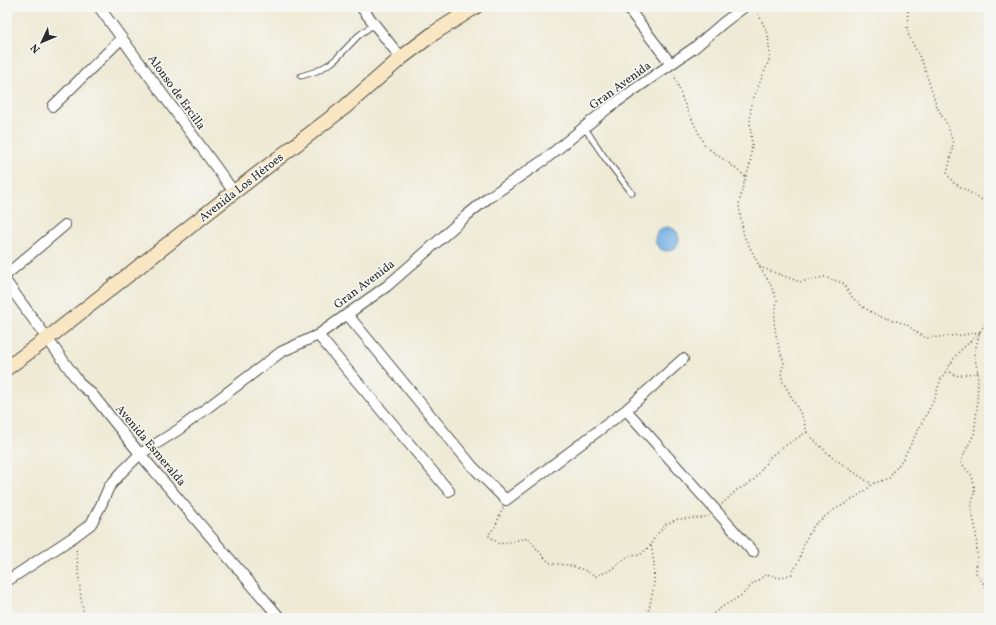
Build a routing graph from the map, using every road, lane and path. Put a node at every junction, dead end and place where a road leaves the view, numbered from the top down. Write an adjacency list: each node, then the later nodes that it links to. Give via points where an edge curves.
1 (99, 7): 9 (street, Alonso de Ercilla)
2 (361, 7): 8 (street)
3 (475, 7): 10 (street, Avenida Los Héroes)
4 (627, 7): 11 (street)
5 (744, 7): 11 (street, Gran Avenida)
6 (755, 7): 15 (path, via 768,34 770,58 750,104 752,145)
7 (908, 7): 18 (path, via 907,32 923,64 937,107 948,126 953,143 947,174 954,183)
8 (374, 24): 10 (street); 12 (lane, via 331,63)
9 (121, 39): 13 (street); 16 (street, Alonso de Ercilla)
10 (401, 58): 16 (street, Avenida Los Héroes, via 345,107)
11 (670, 64): 14 (street, Gran Avenida); 15 (path, via 684,103 705,146)
12 (301, 76)
13 (53, 106)
14 (584, 127): 17 (lane); 23 (street, Gran Avenida, via 544,160 488,198 387,286)
15 (746, 177): 20 (path, via 739,204 741,220 744,236)
16 (234, 192): 27 (street, Avenida Los Héroes)
17 (632, 193)
18 (989, 204)
19 (65, 225): 21 (street)
20 (760, 267): 25 (path, via 800,282 824,277 843,283 852,298 863,307 878,316 906,324 926,338); 34 (path, via 777,300 774,321 784,363 781,373 783,382 808,432 833,458)
21 (7, 274)
22 (7, 283): 27 (street, Avenida Esmeralda)
23 (347, 314): 26 (street, Gran Avenida); 36 (street, via 473,467)
24 (989, 317): 25 (path)
25 (980, 332): 30 (path, via 957,354); 31 (path, via 974,355)
26 (318, 335): 33 (street, Gran Avenida, via 281,352 178,430); 35 (street)
27 (48, 338): 29 (street, Avenida Los Héroes); 33 (street, Avenida Esmeralda, via 81,385 92,394)
28 (683, 359): 32 (street)
29 (7, 368)
30 (946, 370): 31 (path, via 956,376); 34 (path, via 934,400 903,460 889,478)
31 (978, 372): 41 (path, via 974,434 961,463 972,476 975,490 971,508 976,531 976,573)
32 (626, 410): 36 (street); 39 (street)
33 (140, 454): 37 (street, Gran Avenida, via 109,487 91,524); 43 (street, Avenida Esmeralda)
34 (872, 484): 44 (path, via 814,525 792,574 779,578 768,574)
35 (449, 491)
36 (506, 500): 38 (path, via 495,527 488,535 498,544 528,538 551,563 568,565 596,576 609,571 628,556 640,555)
37 (75, 536): 40 (street, Gran Avenida); 42 (path)
38 (651, 545)
39 (753, 552)
40 (7, 581)
41 (988, 590)
42 (85, 618)
43 (280, 618)
44 (707, 618)

